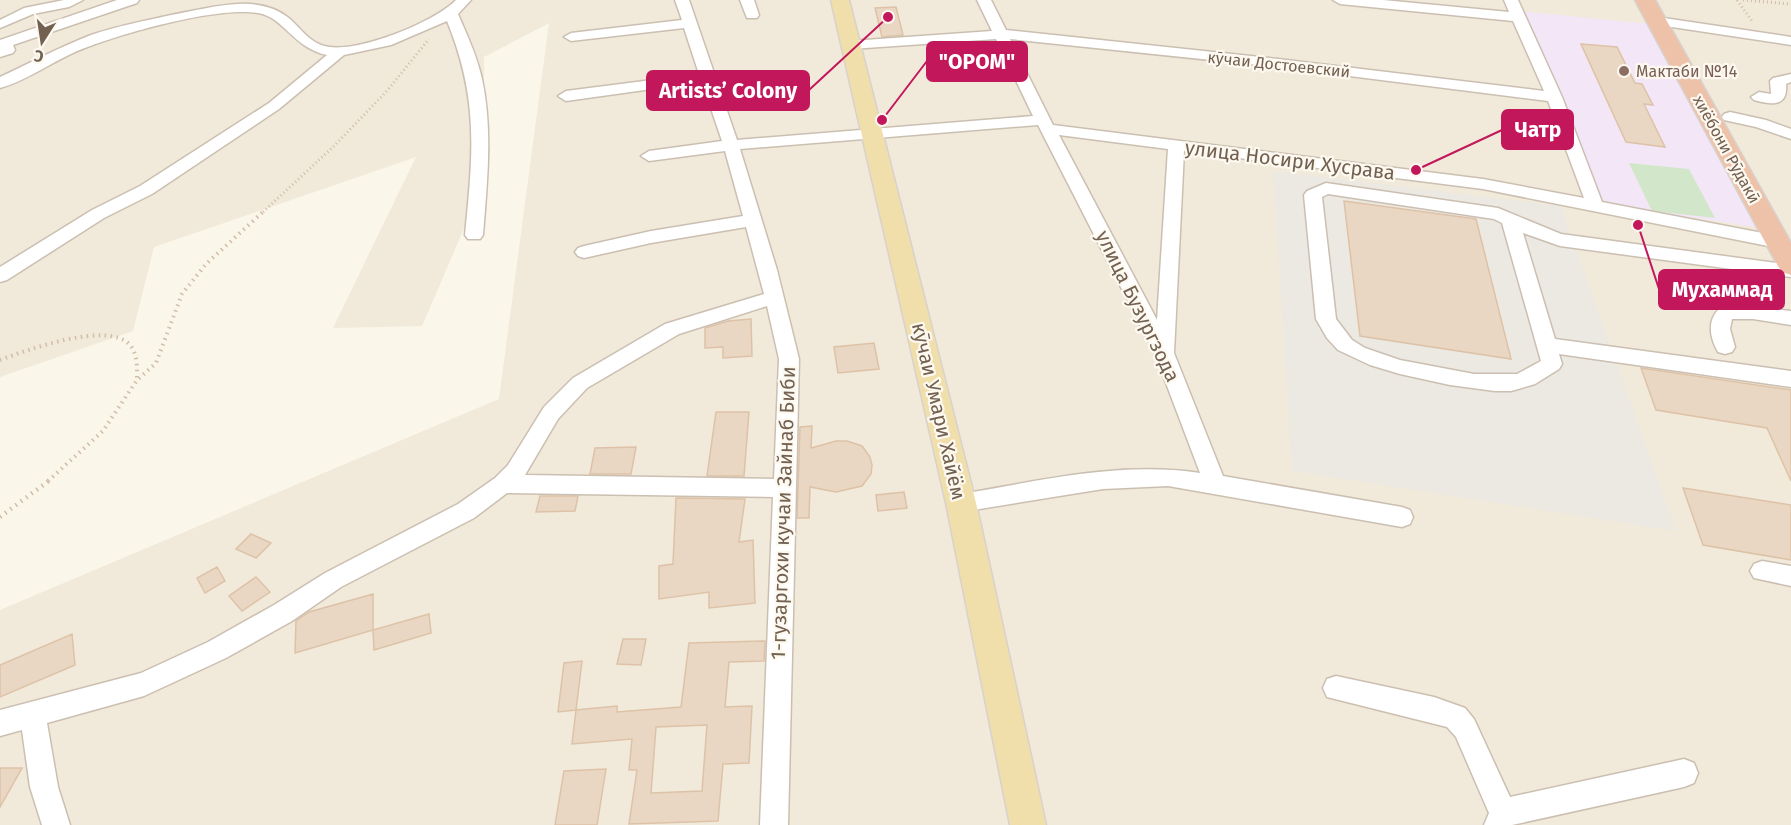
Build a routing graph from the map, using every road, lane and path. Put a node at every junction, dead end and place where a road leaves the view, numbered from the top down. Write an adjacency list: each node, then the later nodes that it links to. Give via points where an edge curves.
1 (76, 0): 18 (street, via 28,11 12,22)
2 (132, 0): 24 (street, via 5,43 8,50)
3 (464, 0): 13 (street)
4 (682, 0): 17 (street, 1-гузаргохи кучаи Зайнаб Биби)
5 (747, 0): 14 (street)
6 (840, 0): 22 (main road, кӯчаи Умари Хайём)
7 (984, 0): 19 (street, улица Бузургзода)
8 (1340, 0): 16 (street)
9 (1511, 0): 16 (street)
10 (1645, 0): 15 (highway, хиёбони Рӯдакӣ)
11 (1743, 0): 12 (path)
12 (1791, 4)
13 (451, 13): 23 (street, via 408,33); 43 (street, via 476,86 481,140); 55 (path, via 386,92 333,147 206,264 182,294 156,363)
14 (752, 15)
15 (1665, 15): 21 (street); 31 (highway); 42 (highway, хиёбони Рӯдакӣ)
16 (1519, 18): 29 (street)
17 (689, 23): 20 (street); 25 (street, 1-гузаргохи кучаи Зайнаб Биби)
18 (0, 24)
19 (1003, 34): 22 (street, кӯчаи Достоевский); 29 (street, кӯчаи Достоевский); 32 (street, улица Бузургзода)
20 (571, 37)
21 (1791, 41)
22 (851, 45): 34 (main road, кӯчаи Умари Хайём)
23 (338, 52): 27 (street, via 317,49 273,13 241,8 112,33); 47 (street, via 274,106 146,190 98,214)
24 (0, 53)
25 (707, 77): 28 (street); 35 (street, 1-гузаргохи кучаи Зайнаб Биби)
26 (1791, 78): 30 (street, via 1778,81 1779,96)
27 (0, 83)
28 (566, 96)
29 (1554, 97): 39 (street)
30 (1759, 97)
31 (1730, 117): 33 (street); 42 (highway)
32 (1045, 125): 34 (street, улица Носири Хусрава); 36 (street, улица Носири Хусрава); 52 (street, улица Бузургзода)
33 (1784, 131): 37 (street)
34 (872, 135): 35 (street, улица Носири Хусрава); 59 (main road, кӯчаи Умари Хайём)
35 (731, 145): 38 (street, улица Носири Хусрава); 41 (street, 1-гузаргохи кучаи Зайнаб Биби)
36 (1176, 145): 39 (street, улица Носири Хусрава, via 1483,184); 52 (street)
37 (1791, 153)
38 (649, 156)
39 (1595, 205): 42 (street, улица Носири Хусрава, via 1736,236)
40 (1510, 219): 46 (street, via 1560,240); 50 (street); 50 (street, via 1371,194 1320,190 1313,195 1326,319 1346,346 1376,362 1477,382 1511,383 1533,378 1552,364)
41 (753, 220): 44 (street); 48 (street, 1-гузаргохи кучаи Зайнаб Биби)
42 (1785, 233): 45 (highway, хиёбони Рӯдакӣ)
43 (474, 235)
44 (585, 252)
45 (1791, 266)
46 (1791, 271)
47 (0, 276)
48 (775, 297): 56 (street, via 672,329 580,383 551,412 534,444); 58 (street, 1-гузаргохи кучаи Зайнаб Биби, via 789,359)
49 (1791, 318): 51 (street, via 1727,312 1720,323)
50 (1547, 345): 54 (street)
51 (1725, 347)
52 (1165, 354): 57 (street, улица Бузургзода)
53 (0, 360): 55 (path, via 32,347 81,338 118,337 129,344 136,360)
54 (1791, 379)
55 (137, 380): 60 (path, via 103,431 62,471)
56 (503, 484): 58 (street); 65 (street, via 466,511 333,580 217,650 144,684)
57 (1215, 484): 59 (street, via 1168,477 1103,480); 61 (street)
58 (784, 488): 70 (street, 1-гузаргохи кучаи Зайнаб Биби)
59 (961, 503): 71 (main road, кӯчаи Умари Хайём)
60 (0, 517)
61 (1402, 517)
62 (1762, 572): 63 (street)
63 (1791, 576)
64 (1336, 688): 68 (street, via 1456,717 1465,728)
65 (33, 716): 66 (street); 69 (street, via 44,788)
66 (0, 723)
67 (1684, 773): 68 (street)
68 (1500, 819)
69 (56, 825)
70 (774, 825)
71 (1028, 825)

